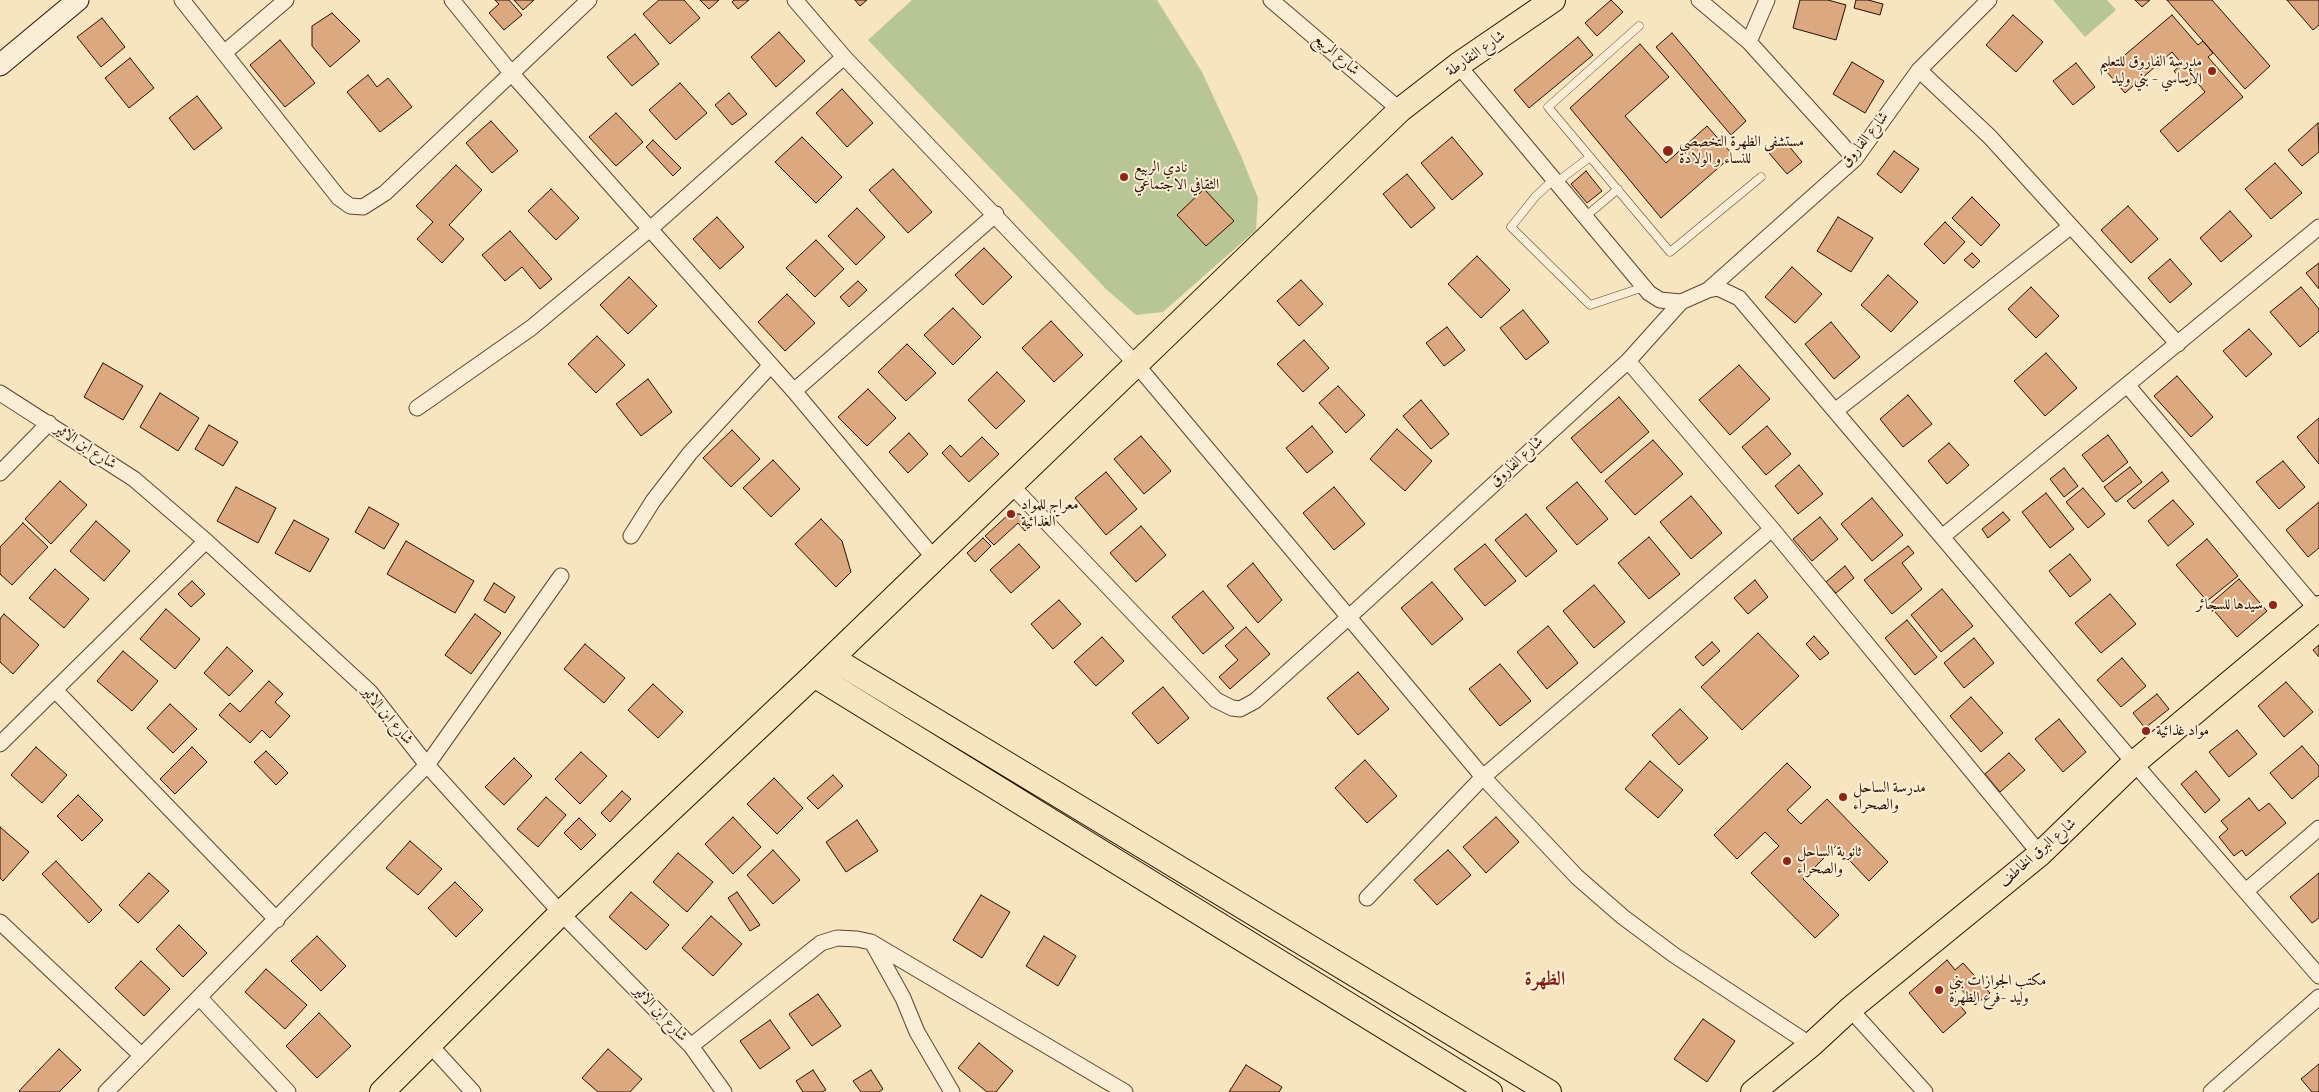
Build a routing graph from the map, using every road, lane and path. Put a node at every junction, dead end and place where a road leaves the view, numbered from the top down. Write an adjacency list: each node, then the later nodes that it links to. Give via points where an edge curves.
1 (78, 0): 16 (main road)
2 (182, 0): 14 (street)
3 (286, 0): 14 (street)
4 (452, 0): 19 (street)
5 (589, 0): 19 (street)
6 (795, 0): 15 (street)
7 (1271, 0): 20 (street, شارع الربيع)
8 (1553, 0): 17 (main road, شارع النقارطة)
9 (1699, 0): 13 (street)
10 (1767, 0): 13 (street)
11 (1990, 0): 18 (street, شارع الفاروق)
12 (1639, 26): 21 (lane, via 1548,106)
13 (1749, 42): 22 (street)
14 (224, 53): 19 (street, via 340,198 350,206 363,207 385,193)
15 (844, 57): 26 (street); 30 (street)
16 (0, 65)
17 (1458, 65): 20 (main road, شارع النقارطة); 24 (street)
18 (1919, 70): 22 (street, شارع الفاروق); 28 (street, via 1990,136)
19 (512, 74): 30 (street)
20 (1400, 110): 36 (main road, شارع النقارطة)
21 (1590, 156): 24 (lane); 25 (lane)
22 (1855, 159): 32 (street, شارع الفاروق)
23 (1761, 177): 25 (lane, via 1670,252)
24 (1555, 181): 27 (street); 31 (lane, via 1535,197 1511,227 1590,305)
25 (1618, 189): 27 (lane)
26 (996, 214): 36 (street); 39 (street)
27 (1585, 217): 31 (street)
28 (2070, 227): 34 (street); 42 (street)
29 (2319, 227): 34 (street)
30 (650, 229): 37 (street); 41 (street, via 531,328)
31 (1644, 287): 33 (street, via 1660,300)
32 (1708, 290): 33 (street, شارع الفاروق); 42 (street, via 1718,288 1739,298)
33 (1681, 302): 35 (street, شارع الفاروق)
34 (2178, 344): 38 (street)
35 (1628, 361): 46 (street); 53 (street, شارع الفاروق)
36 (1136, 364): 45 (main road, شارع النقارطة); 53 (street)
37 (771, 365): 39 (street); 47 (street, via 690,453)
38 (2128, 386): 48 (street); 52 (street)
39 (794, 391): 50 (street)
40 (0, 393): 43 (street, شارع ابن الاثير)
41 (417, 408)
42 (1834, 411): 48 (street)
43 (50, 423): 44 (street); 49 (street, شارع ابن الاثير, via 134,479)
44 (0, 473)
45 (1011, 485): 50 (main road, شارع النقارطة); 53 (street, شارع الفاروق, via 1216,700 1232,708 1240,709 1255,701)
46 (1772, 529): 60 (street); 62 (street)
47 (631, 536)
48 (1942, 537): 58 (street)
49 (206, 541): 56 (street); 59 (street, شارع ابن الاثير, via 370,692)
50 (934, 558): 54 (main road, شارع النقارطة)
51 (561, 576): 59 (street)
52 (2318, 609): 58 (main road, شارع البرق الخاطف)
53 (1349, 617): 60 (street)
54 (832, 658): 55 (main road, شارع النقارطة); 85 (main road)
55 (814, 675): 65 (main road, شارع النقارطة); 84 (main road)
56 (55, 690): 57 (street); 66 (street)
57 (0, 744)
58 (2134, 763): 62 (main road, شارع البرق الخاطف); 63 (street)
59 (427, 765): 65 (street, شارع ابن الاثير); 66 (street)
60 (1483, 777): 64 (street); 73 (street, via 1577,877 1622,917)
61 (2319, 828): 63 (street)
62 (2040, 854): 72 (main road, شارع البرق الخاطف)
63 (2246, 891): 69 (street)
64 (1367, 898)
65 (561, 913): 74 (main road, شارع النقارطة); 75 (street, شارع ابن الاثير)
66 (277, 920): 70 (street)
67 (0, 922): 76 (street)
68 (871, 942): 75 (street, via 836,938 821,943); 82 (street); 83 (street)
69 (2319, 976)
70 (199, 997): 76 (street); 78 (street)
71 (2319, 998): 88 (street)
72 (1850, 1009): 73 (main road, شارع البرق الخاطف); 87 (street)
73 (1811, 1045): 86 (main road, شارع البرق الخاطف)
74 (430, 1046): 79 (main road, شارع النقارطة); 80 (street)
75 (691, 1046): 81 (street, شارع ابن الاثير)
76 (141, 1055): 77 (street)
77 (106, 1092)
78 (288, 1092)
79 (382, 1092)
80 (473, 1092)
81 (724, 1092)
82 (952, 1092)
83 (1125, 1092)
84 (1490, 1092)
85 (1549, 1092)
86 (1753, 1092)
87 (1925, 1092)
88 (2211, 1092)

